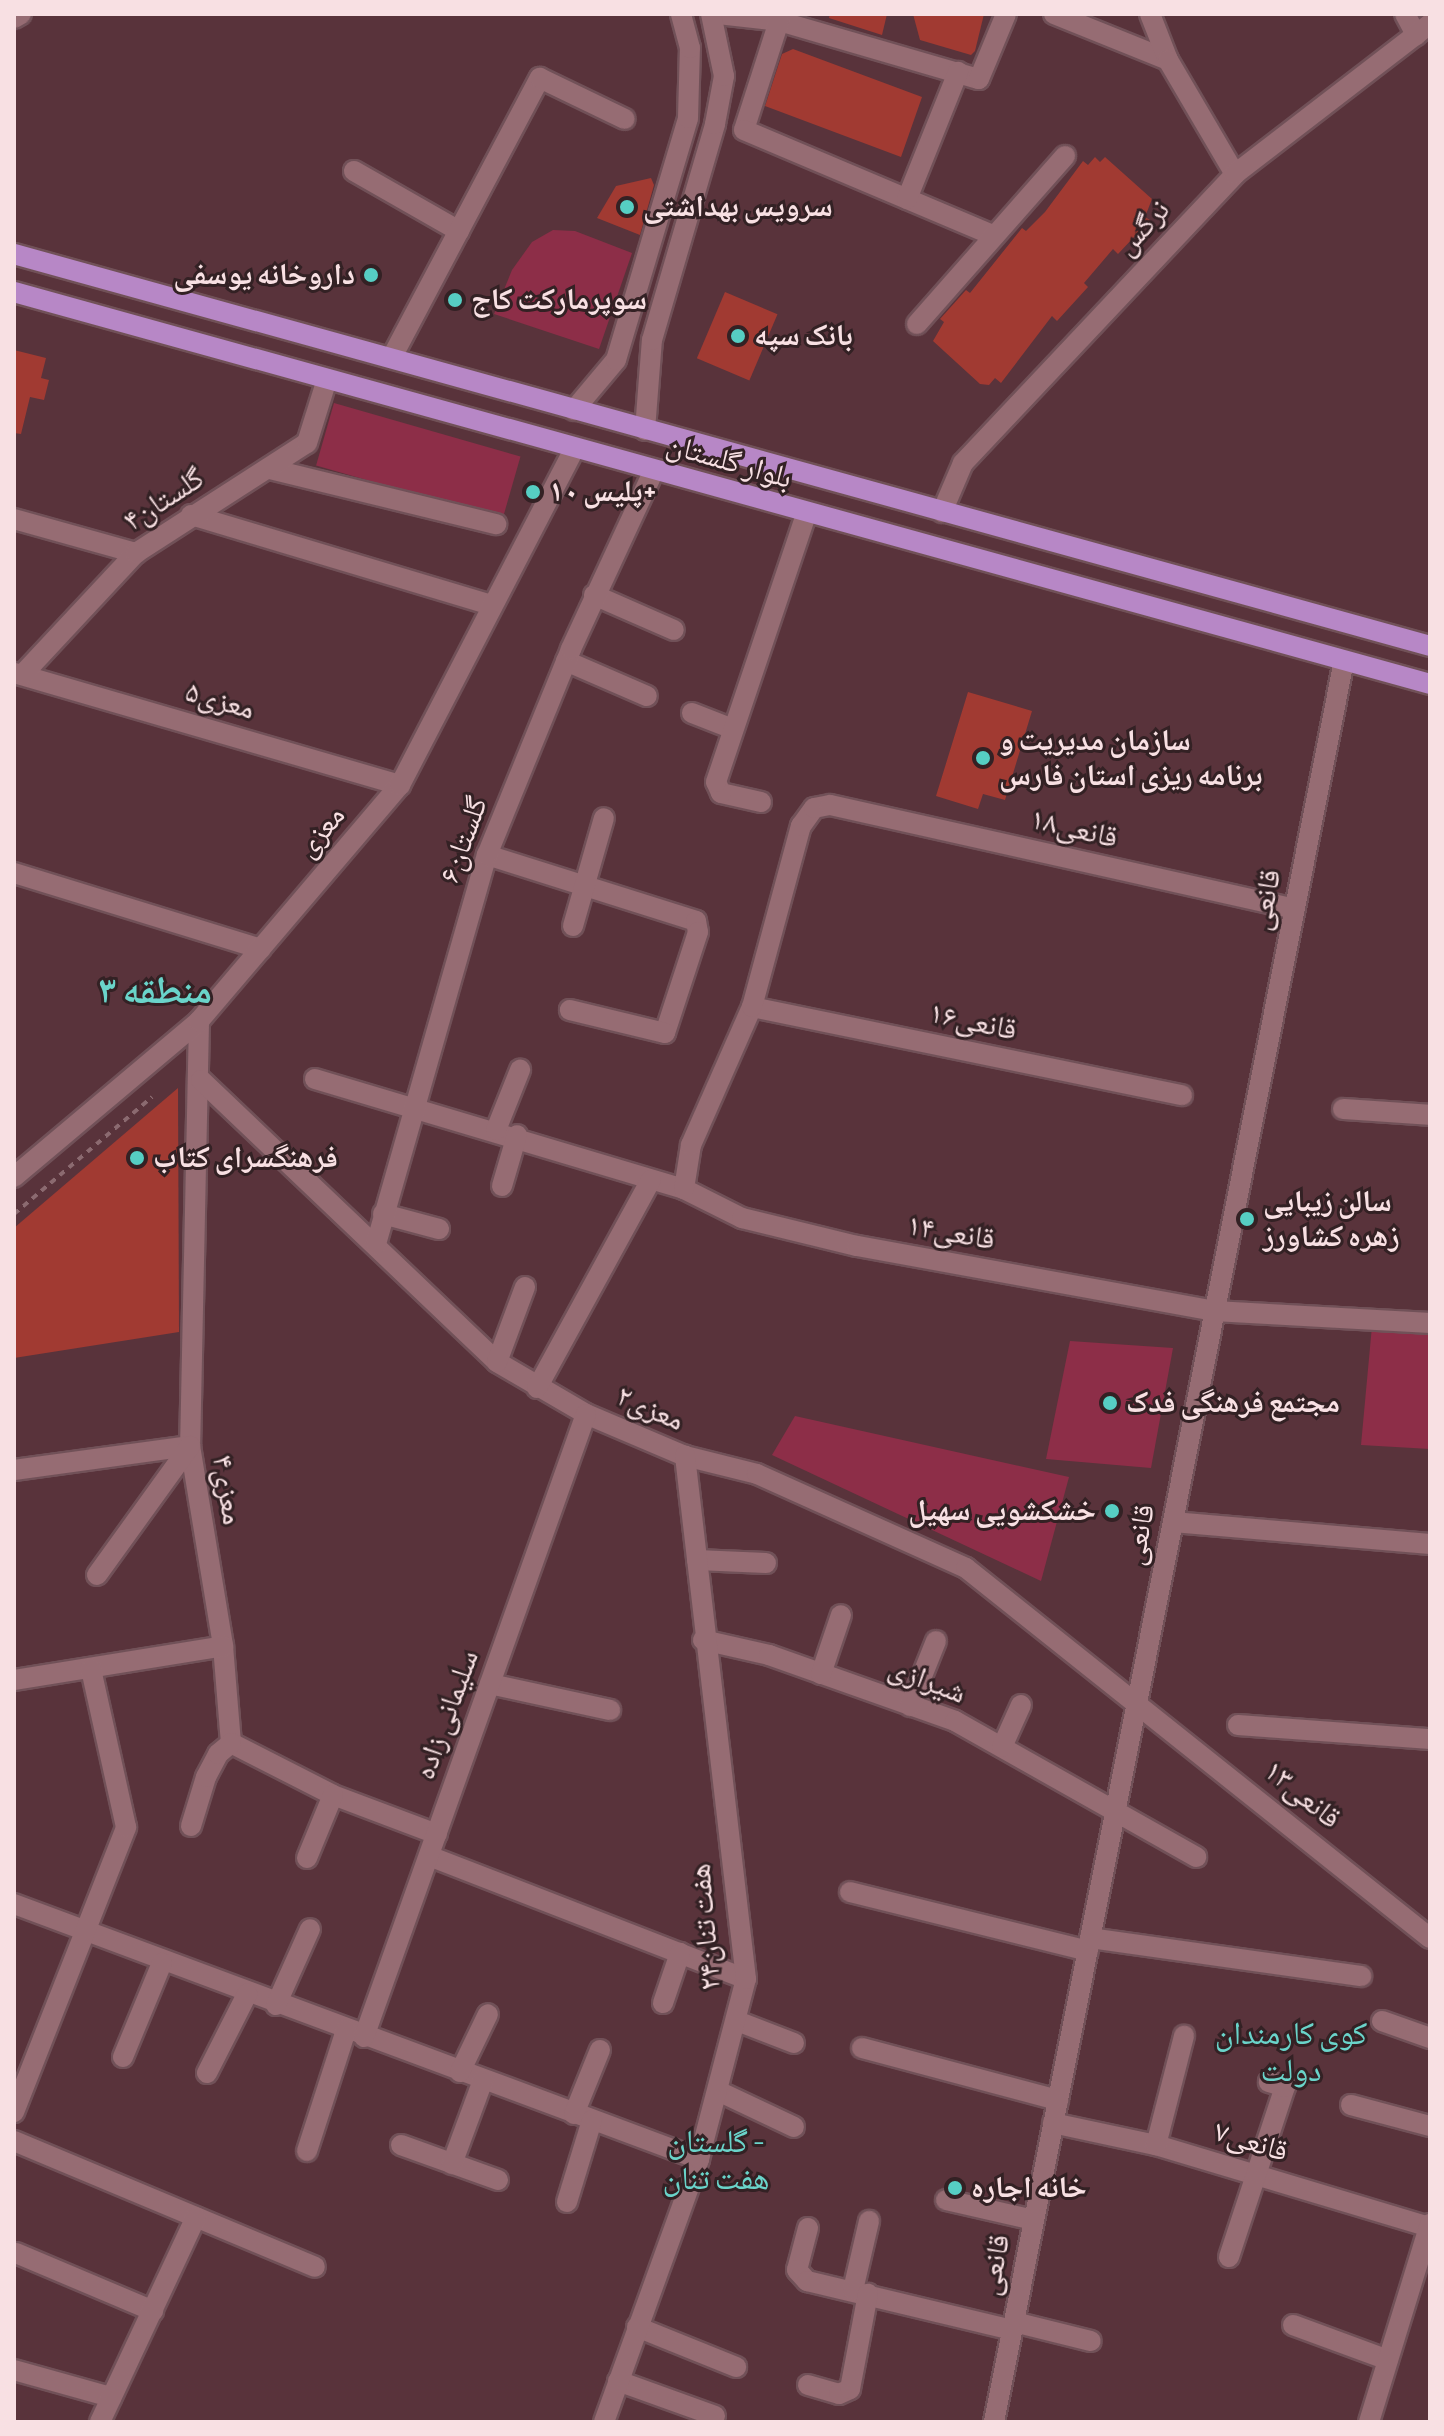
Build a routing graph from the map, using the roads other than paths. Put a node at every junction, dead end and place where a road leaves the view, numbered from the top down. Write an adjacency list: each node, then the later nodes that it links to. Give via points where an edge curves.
1 (21, 14): 9 (street)
2 (681, 14): 24 (street, via 690,48 688,118)
3 (711, 14): 25 (street, via 724,76)
4 (718, 14): 10 (street)
5 (1006, 14): 13 (street, via 979,79)
6 (1054, 14): 12 (street)
7 (1150, 14): 12 (street)
8 (1405, 14): 11 (street)
9 (14, 18)
10 (779, 21): 13 (street); 18 (street, via 744,130)
11 (1423, 30): 17 (street, نرگس)
12 (1168, 60): 17 (street)
13 (958, 72): 18 (street)
14 (625, 119): 19 (street, via 540,78)
15 (1065, 156): 20 (street)
16 (354, 171): 19 (street)
17 (1235, 174): 35 (street, نرگس, via 963,463)
18 (907, 199): 20 (street)
19 (459, 231): 26 (street)
20 (992, 235): 23 (street)
21 (14, 254): 26 (main road, بلوار گلستان)
22 (14, 292): 28 (main road, بلوار گلستان)
23 (917, 324)
24 (623, 332): 25 (street); 30 (street, via 616,360)
25 (652, 340): 31 (street)
26 (392, 357): 27 (main road, بلوار گلستان)
27 (430, 370): 29 (main road); 30 (main road, بلوار گلستان)
28 (327, 379): 29 (main road, بلوار گلستان); 33 (street, گلستان۴, via 307,443)
29 (422, 406): 32 (main road, بلوار گلستان)
30 (574, 410): 31 (main road, بلوار گلستان)
31 (645, 430): 35 (main road, بلوار گلستان)
32 (574, 449): 34 (main road, بلوار گلستان); 42 (street, معزی)
33 (270, 469): 36 (street, گلستان۴); 39 (street)
34 (653, 472): 37 (main road, بلوار گلستان); 41 (street, گلستان۶)
35 (942, 512): 44 (main road, بلوار گلستان)
36 (191, 515): 40 (street, گلستان۴); 42 (street)
37 (806, 515): 46 (main road, بلوار گلستان); 51 (street)
38 (14, 519): 40 (street)
39 (496, 524)
40 (136, 553): 47 (street, گلستان۴)
41 (594, 595): 43 (street); 45 (street, گلستان۶)
42 (491, 605): 52 (street, معزی)
43 (674, 630)
44 (1430, 646)
45 (566, 661): 49 (street); 55 (street, گلستان۶)
46 (1344, 661): 48 (main road, بلوار گلستان); 58 (street, قانعی)
47 (19, 674): 52 (street, ۵معزی)
48 (1430, 684)
49 (647, 696)
50 (692, 713): 51 (street)
51 (733, 729): 53 (street, via 715,788)
52 (400, 785): 60 (street, معزی)
53 (761, 802)
54 (604, 818): 57 (street)
55 (487, 855): 57 (street); 68 (street, گلستان۶)
56 (14, 873): 60 (street)
57 (585, 883): 59 (street); 62 (street, via 696,921 698,932 665,1033)
58 (1295, 909): 61 (street, ۱۸قانعی, via 830,805 814,808 801,826); 81 (street, قانعی)
59 (573, 926)
60 (261, 949): 63 (street, معزی)
61 (752, 1007): 67 (street, ۱۶قانعی); 76 (street, via 691,1145)
62 (570, 1010)
63 (199, 1021): 66 (street, ۴معزی); 73 (street, معزی)
64 (520, 1070): 71 (street)
65 (315, 1079): 68 (street, ۱۴قانعی)
66 (201, 1080): 79 (street, ۲معزی); 86 (street, ۴معزی)
67 (1182, 1095)
68 (413, 1108): 71 (street, ۱۴قانعی); 77 (street, گلستان۶)
69 (1343, 1109): 70 (street)
70 (1430, 1115)
71 (496, 1130): 72 (street, ۱۴قانعی)
72 (517, 1135): 74 (street, ۱۴قانعی); 75 (street)
73 (14, 1177)
74 (651, 1180): 76 (street, ۱۴قانعی); 84 (street)
75 (502, 1186)
76 (684, 1189): 81 (street, ۱۴قانعی, via 742,1218 857,1246)
77 (383, 1214): 78 (street); 79 (street, گلستان۶)
78 (439, 1229)
79 (376, 1244): 83 (street, ۲معزی)
80 (525, 1287): 83 (street)
81 (1215, 1311): 82 (street, ۱۴قانعی); 89 (street, قانعی)
82 (1430, 1323)
83 (497, 1362): 84 (street, ۲معزی)
84 (537, 1388): 85 (street, ۲معزی)
85 (586, 1414): 87 (street, ۲معزی); 101 (street, سلیمانی زاده)
86 (190, 1446): 88 (street); 93 (street); 97 (street, ۴معزی)
87 (685, 1456): 91 (street, هفت تنان۲۴); 102 (street, ۲معزی, via 757,1474 966,1568)
88 (14, 1470)
89 (1173, 1522): 90 (street); 102 (street, قانعی)
90 (1430, 1544)
91 (697, 1560): 92 (street); 95 (street, هفت تنان۲۴)
92 (766, 1563)
93 (97, 1575)
94 (841, 1615): 99 (street)
95 (703, 1640): 99 (street, شیرازی); 126 (street, هفت تنان۲۴)
96 (936, 1641): 104 (street)
97 (223, 1646): 98 (street); 108 (street, ۴معزی)
98 (91, 1669): 100 (street); 120 (street, via 126,1827)
99 (821, 1674): 104 (street, شیرازی)
100 (14, 1680)
101 (490, 1684): 105 (street); 113 (street, سلیمانی زاده)
102 (1137, 1699): 111 (street, قانعی); 121 (street, ۱۳قانعی)
103 (1021, 1705): 109 (street)
104 (910, 1706): 109 (street, شیرازی, via 955,1721)
105 (610, 1710)
106 (1238, 1725): 107 (street)
107 (1430, 1739)
108 (231, 1743): 110 (street); 112 (street, via 206,1777)
109 (1002, 1747): 111 (street, شیرازی)
110 (333, 1795): 113 (street); 116 (street)
111 (1115, 1813): 115 (street, شیرازی); 122 (street, قانعی)
112 (191, 1826)
113 (437, 1834): 114 (street, سلیمانی زاده)
114 (429, 1856): 123 (street); 133 (street, سلیمانی زاده)
115 (1196, 1857)
116 (307, 1858)
117 (850, 1892): 122 (street)
118 (14, 1904): 120 (street)
119 (310, 1929): 129 (street)
120 (86, 1931): 124 (street); 147 (street)
121 (1430, 1938)
122 (1089, 1944): 125 (street); 145 (street, قانعی)
123 (680, 1953): 126 (street); 128 (street)
124 (162, 1963): 127 (street); 139 (street)
125 (1361, 1976)
126 (746, 1979): 131 (street, هفت تنان۲۴)
127 (247, 1994): 129 (street); 141 (street)
128 (663, 2003)
129 (276, 2005): 133 (street)
130 (488, 2014): 140 (street)
131 (737, 2021): 136 (street); 144 (street, هفت تنان۲۴)
132 (1382, 2021): 135 (street)
133 (355, 2034): 140 (street); 155 (street, سلیمانی زاده)
134 (1184, 2036): 154 (street)
135 (1430, 2038)
136 (794, 2043)
137 (862, 2048): 145 (street)
138 (600, 2050): 148 (street)
139 (123, 2057)
140 (460, 2072): 142 (street)
141 (207, 2073)
142 (483, 2080): 148 (street); 157 (street)
143 (1269, 2082): 158 (street, via 1285,2087)
144 (718, 2091): 151 (street); 156 (street, هفت تنان۲۴)
145 (1058, 2100): 149 (street, قانعی)
146 (1351, 2105): 150 (street)
147 (14, 2112)
148 (583, 2117): 156 (street); 161 (street)
149 (1053, 2123): 154 (street, ۷قانعی); 163 (street, قانعی)
150 (1430, 2126)
151 (794, 2127)
152 (14, 2141): 162 (street)
153 (401, 2145): 157 (street)
154 (1156, 2145): 158 (street, ۷قانعی)
155 (307, 2151)
156 (699, 2159): 175 (street, هفت تنان۲۴)
157 (452, 2164): 159 (street)
158 (1258, 2175): 165 (street, ۷قانعی); 168 (street)
159 (498, 2180)
160 (946, 2200): 163 (street)
161 (567, 2202)
162 (196, 2217): 169 (street); 172 (street)
163 (1034, 2220): 174 (street, قانعی)
164 (869, 2221): 171 (street)
165 (1430, 2226): 170 (street)
166 (808, 2228): 171 (street, via 797,2270 801,2276)
167 (16, 2253): 172 (street)
168 (1229, 2257)
169 (315, 2267)
170 (1421, 2285): 177 (street)
171 (861, 2292): 174 (street); 181 (street, via 850,2389 839,2394)
172 (153, 2311): 182 (street)
173 (1293, 2325): 177 (street)
174 (1013, 2326): 176 (street); 184 (street, قانعی)
175 (637, 2327): 178 (street); 180 (street, هفت تنان۲۴)
176 (1091, 2341)
177 (1388, 2360): 187 (street)
178 (736, 2367)
179 (14, 2370): 182 (street)
180 (618, 2381): 183 (street); 186 (street, هفت تنان۲۴)
181 (808, 2385)
182 (111, 2397): 185 (street)
183 (715, 2416)
184 (996, 2421)
185 (100, 2422)
186 (604, 2422)
187 (1369, 2422)

